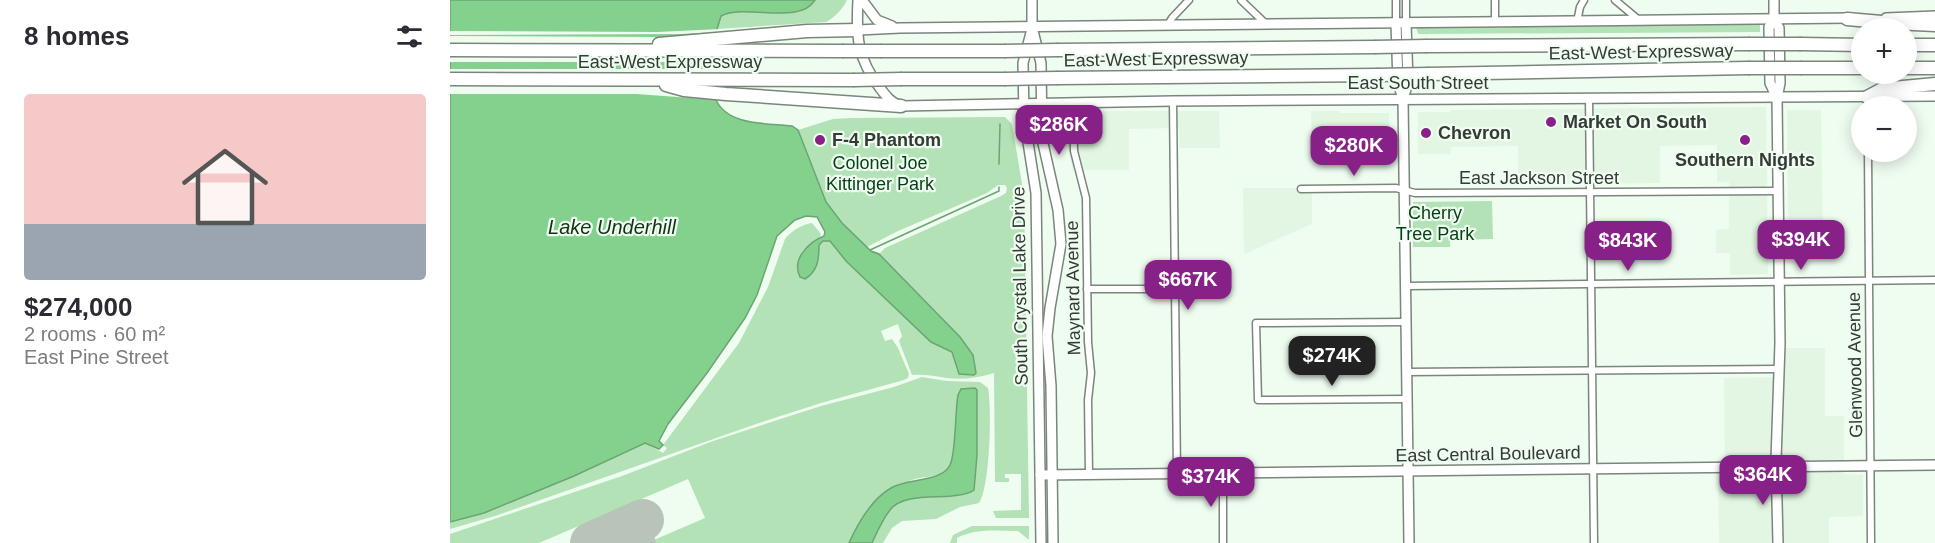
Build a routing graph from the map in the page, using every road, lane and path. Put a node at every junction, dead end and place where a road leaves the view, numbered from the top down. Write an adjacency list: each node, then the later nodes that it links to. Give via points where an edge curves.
1 (858, 0): 25 (main road)
2 (862, 0): 24 (main road, via 877,20)
3 (1032, 0): 23 (main road, South Crystal Lake Drive)
4 (1189, 0): 21 (street)
5 (1241, 0): 20 (street)
6 (1396, 0): 18 (street)
7 (1406, 0): 19 (street)
8 (1495, 0): 17 (street)
9 (1584, 0): 15 (street)
10 (1615, 0): 16 (street)
11 (1774, 0): 13 (main road)
12 (1935, 16): 14 (main road)
13 (1774, 19): 14 (main road); 16 (main road); 41 (main road, via 1769,27 1770,83)
14 (1847, 19): 22 (highway)
15 (1577, 21): 16 (main road); 17 (main road)
16 (1640, 21)
17 (1495, 22): 19 (main road)
18 (1396, 23): 19 (main road); 20 (main road); 42 (main road, via 1398,83)
19 (1406, 23): 42 (main road, via 1408,83)
20 (1266, 24): 21 (main road)
21 (1168, 25): 23 (main road)
22 (1935, 25)
23 (1032, 27): 24 (main road); 46 (main road, South Crystal Lake Drive, via 1041,63); 47 (main road, South Crystal Lake Drive, via 1023,63)
24 (900, 28): 25 (main road)
25 (858, 30): 30 (highway); 48 (main road, via 864,67 890,100)
26 (1851, 45): 30 (highway, East-West Expressway, bridge)
27 (1917, 45): 28 (highway)
28 (1935, 45)
29 (450, 50): 30 (highway, East-West Expressway)
30 (589, 51)
31 (1851, 68): 35 (highway, East-West Expressway, bridge)
32 (1917, 68): 33 (highway)
33 (1935, 68)
34 (450, 79): 35 (highway, East-West Expressway)
35 (647, 81): 48 (highway, via 684,90)
36 (1935, 84): 37 (highway, via 1882,89)
37 (1873, 96)
38 (1935, 96): 39 (main road, East South Street)
39 (1917, 97)
40 (1589, 98): 41 (main road, East South Street); 42 (main road, East South Street); 53 (street)
41 (1777, 98): 43 (main road, East South Street); 52 (main road)
42 (1403, 99): 44 (main road, East South Street); 51 (main road)
43 (1851, 100)
44 (1173, 101): 45 (main road, East South Street); 60 (street)
45 (1073, 102): 46 (main road, East South Street); 59 (street, Maynard Avenue, via 1074,151 1086,198)
46 (1041, 103): 47 (main road, East South Street); 75 (main road, South Crystal Lake Drive, via 1042,139 1057,202 1061,244 1047,336)
47 (1024, 105): 48 (main road, East South Street); 74 (main road, South Crystal Lake Drive, via 1036,193)
48 (901, 106)
49 (1868, 162): 55 (street, Glenwood Avenue)
50 (1300, 189): 51 (street, East Jackson Street)
51 (1405, 191): 53 (street, East Jackson Street); 58 (main road)
52 (1777, 191): 53 (street, East Jackson Street); 56 (main road)
53 (1590, 192): 57 (street)
54 (1935, 280): 55 (street)
55 (1869, 282): 56 (street); 67 (street, Glenwood Avenue)
56 (1779, 283): 57 (street); 62 (main road)
57 (1592, 285): 58 (street); 63 (street)
58 (1406, 286): 61 (main road)
59 (1087, 289): 60 (street); 72 (street, Maynard Avenue)
60 (1175, 289): 73 (street)
61 (1406, 321): 64 (main road); 65 (street, via 1256,323 1258,400)
62 (1778, 369): 63 (street); 68 (main road)
63 (1592, 371): 64 (street); 69 (street)
64 (1407, 372): 65 (main road)
65 (1407, 399): 70 (main road)
66 (1935, 465): 67 (main road, East Central Boulevard)
67 (1871, 466): 68 (main road, East Central Boulevard); 82 (street, Glenwood Avenue)
68 (1776, 467): 69 (main road, East Central Boulevard); 81 (main road)
69 (1593, 470): 70 (main road, East Central Boulevard); 80 (street)
70 (1408, 471): 71 (main road, East Central Boulevard); 79 (main road)
71 (1223, 473): 73 (main road, East Central Boulevard); 78 (street)
72 (1089, 474): 73 (main road, East Central Boulevard); 75 (main road, East Central Boulevard)
73 (1177, 474)
74 (1041, 475): 75 (main road, East Central Boulevard); 76 (main road, South Crystal Lake Drive)
75 (1052, 475): 77 (main road, South Crystal Lake Drive)
76 (1041, 543)
77 (1053, 543)
78 (1223, 543)
79 (1409, 543)
80 (1594, 543)
81 (1778, 543)
82 (1871, 543)

